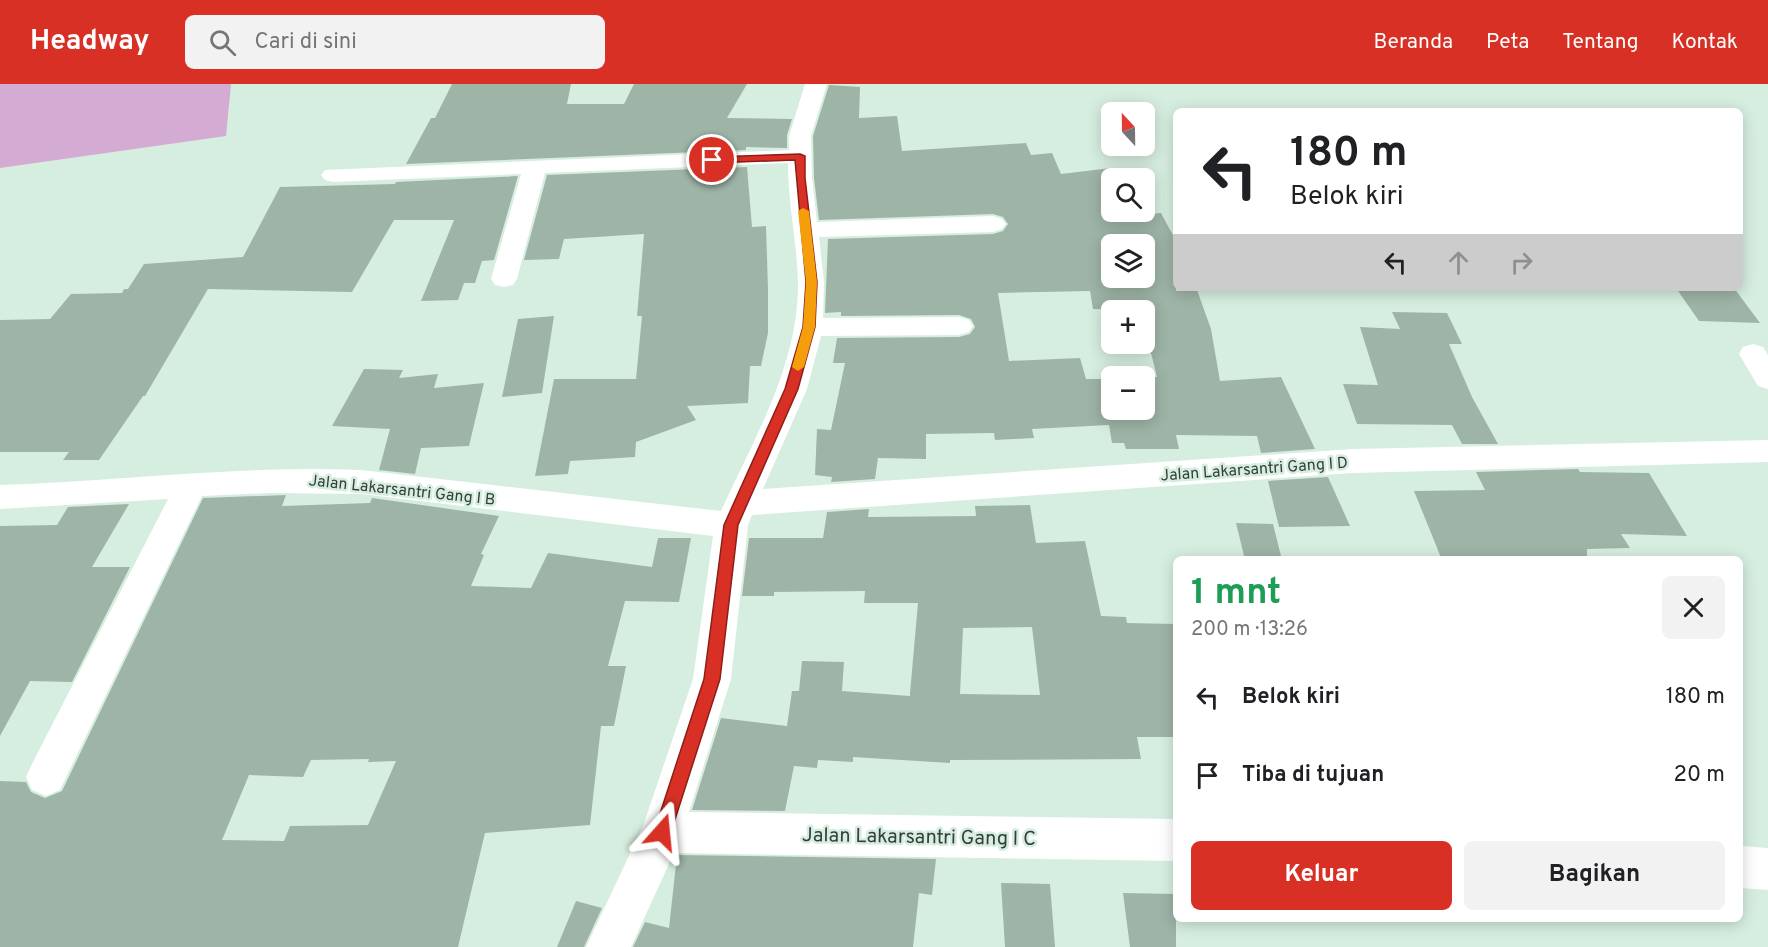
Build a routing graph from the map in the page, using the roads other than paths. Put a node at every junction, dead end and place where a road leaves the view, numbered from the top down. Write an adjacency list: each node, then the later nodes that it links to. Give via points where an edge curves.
1 (816, 84): 2 (street, via 800,136)
2 (800, 156): 3 (street); 6 (street)
3 (535, 168): 4 (street); 7 (street)
4 (333, 175)
5 (993, 224): 6 (street)
6 (806, 230): 9 (street, via 811,282)
7 (504, 279)
8 (959, 326): 9 (street)
9 (809, 327): 15 (street, via 792,389)
10 (1752, 354): 11 (street)
11 (1768, 379)
12 (1768, 451): 15 (street, Jalan Lakarsantri Gang I D, via 1353,461)
13 (191, 485): 14 (street, Jalan Lakarsantri Gang I B); 15 (street, Jalan Lakarsantri Gang I B, via 310,478); 16 (street)
14 (0, 497)
15 (736, 514): 17 (street, via 712,679)
16 (46, 777)
17 (662, 832): 18 (street, Jalan Lakarsantri Gang I C); 21 (street)
18 (1173, 840)
19 (1743, 867): 20 (street)
20 (1768, 869)
21 (608, 947)

